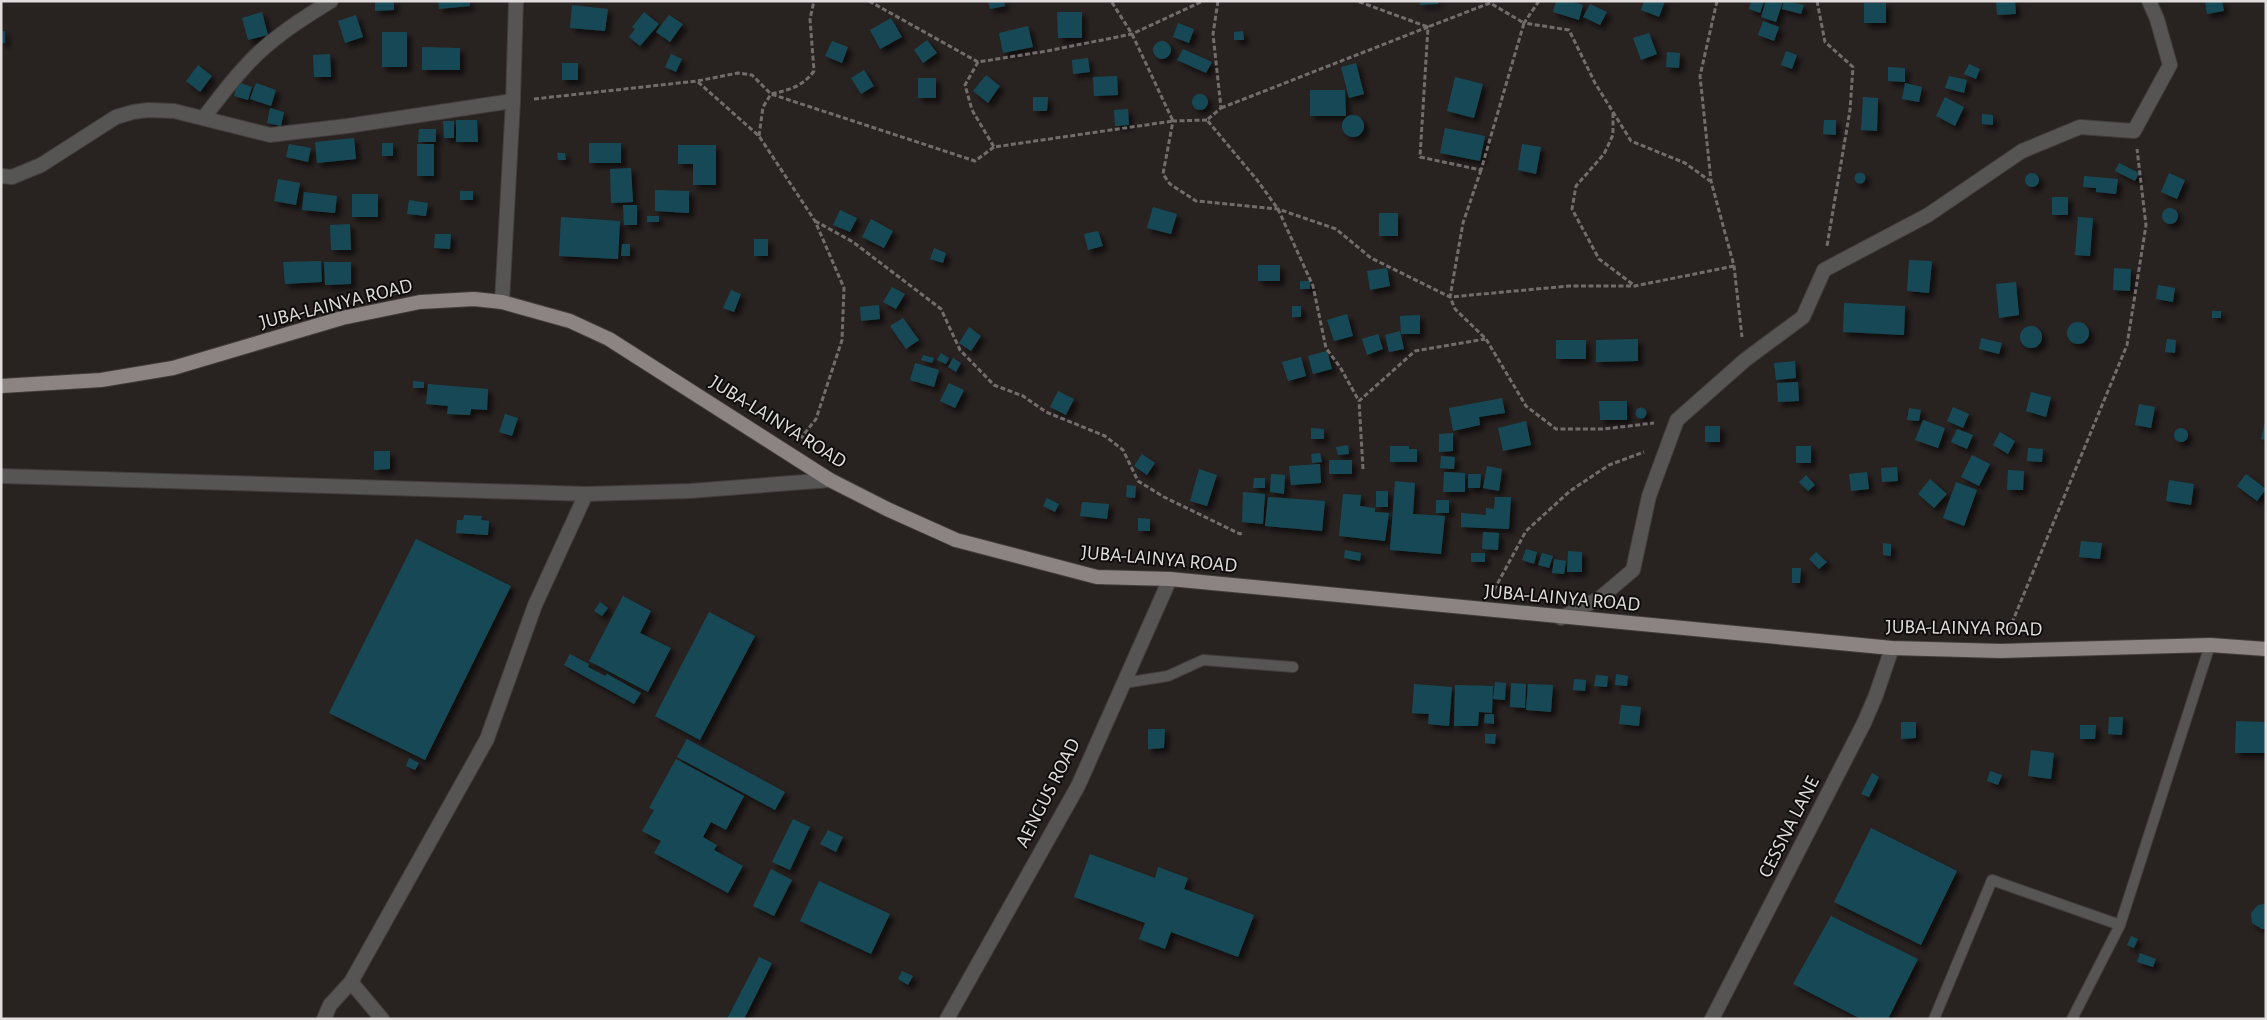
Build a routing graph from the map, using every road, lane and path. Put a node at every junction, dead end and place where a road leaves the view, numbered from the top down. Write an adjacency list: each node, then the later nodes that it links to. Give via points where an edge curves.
1 (331, 1): 22 (street, via 307,16 243,68)
2 (516, 1): 19 (street)
3 (814, 1): 18 (path, via 810,19 814,70 806,82)
4 (869, 1): 16 (path)
5 (1112, 1): 15 (path)
6 (1203, 1): 15 (path)
7 (1218, 1): 20 (path, via 1213,34)
8 (1356, 1): 14 (path)
9 (1539, 1): 13 (path)
10 (1717, 1): 30 (path, via 1700,76)
11 (1817, 1): 34 (path, via 1825,42 1853,67 1850,110)
12 (2149, 1): 25 (street, via 2170,65)
13 (1524, 23): 14 (path, via 1490,3); 21 (path, via 1569,30); 28 (path)
14 (1428, 28): 20 (path); 28 (path, via 1420,157)
15 (1132, 34): 16 (path); 24 (path)
16 (978, 62): 27 (path, via 965,85 972,110)
17 (697, 81): 18 (path, via 738,73 752,75); 19 (path); 26 (path)
18 (771, 94): 26 (path, via 763,107); 27 (path, via 975,161)
19 (513, 101): 22 (street, via 270,135); 37 (street)
20 (1221, 108): 23 (path)
21 (1613, 112): 30 (path, via 1631,141 1685,163); 35 (path, via 1613,135 1604,154 1576,186 1572,209 1599,260)
22 (204, 117): 29 (street, via 174,111 133,112 116,118 41,165 12,177)
23 (1207, 120): 24 (path); 31 (path)
24 (1173, 121): 27 (path); 31 (path, via 1163,174 1170,184 1196,201)
25 (2134, 131): 34 (street, via 2080,127 2022,151 1928,215); 56 (path, via 2146,225 2127,345)
26 (759, 136): 32 (path)
27 (994, 147)
28 (1481, 170): 36 (path, via 1463,223)
29 (1, 176)
30 (1711, 181): 33 (path)
31 (1278, 209): 36 (path, via 1336,229 1371,258); 41 (path, via 1312,286 1326,348)
32 (815, 221): 44 (path, via 844,288 842,340 816,419); 49 (path, via 853,242 941,309 960,350 994,385 1023,396 1046,412 1105,436 1123,450 1138,481 1240,534)
33 (1734, 266): 35 (path); 39 (path)
34 (1824, 270): 39 (street, via 1802,317)
35 (1636, 286): 36 (path, via 1568,286)
36 (1450, 297): 38 (path, via 1455,308)
37 (502, 302): 40 (main road, JUBA-LAINYA ROAD, via 474,299 420,302 342,318 173,368 101,380); 44 (main road, JUBA-LAINYA ROAD, via 570,320 609,339)
38 (1486, 339): 41 (path, via 1415,351); 42 (path, via 1526,406 1556,429 1604,429)
39 (1745, 360): 42 (street)
40 (1, 386)
41 (1359, 402): 45 (path)
42 (1677, 420): 52 (street, via 1649,496 1633,570 1600,598)
43 (1650, 446): 51 (path, via 1643,453 1609,465 1570,491 1526,531 1495,589)
44 (788, 455): 47 (main road, JUBA-LAINYA ROAD)
45 (1363, 469)
46 (1, 476): 48 (street)
47 (830, 480): 48 (street, via 690,491); 50 (main road, JUBA-LAINYA ROAD, via 887,510 956,540 1097,577)
48 (586, 494): 60 (street, via 536,606 487,739)
49 (1244, 532)
50 (1170, 579): 51 (main road, JUBA-LAINYA ROAD); 58 (street, AENGUS ROAD)
51 (1476, 610): 52 (main road, JUBA-LAINYA ROAD)
52 (1561, 618): 54 (main road, JUBA-LAINYA ROAD)
53 (2210, 646): 55 (main road, JUBA-LAINYA ROAD); 56 (main road, JUBA-LAINYA ROAD); 59 (lane)
54 (1892, 648): 56 (main road, JUBA-LAINYA ROAD); 64 (street, CESSNA LANE, via 1864,723)
55 (2266, 649)
56 (2001, 652)
57 (1293, 666): 58 (lane, via 1203,660 1168,676)
58 (1124, 683): 63 (street, AENGUS ROAD, via 1078,786)
59 (2120, 925): 65 (lane, via 1992,880); 66 (lane)
60 (351, 982): 61 (street, via 330,1005); 62 (street)
61 (324, 1019)
62 (382, 1019)
63 (947, 1019)
64 (1712, 1019)
65 (1934, 1019)
66 (2072, 1019)

